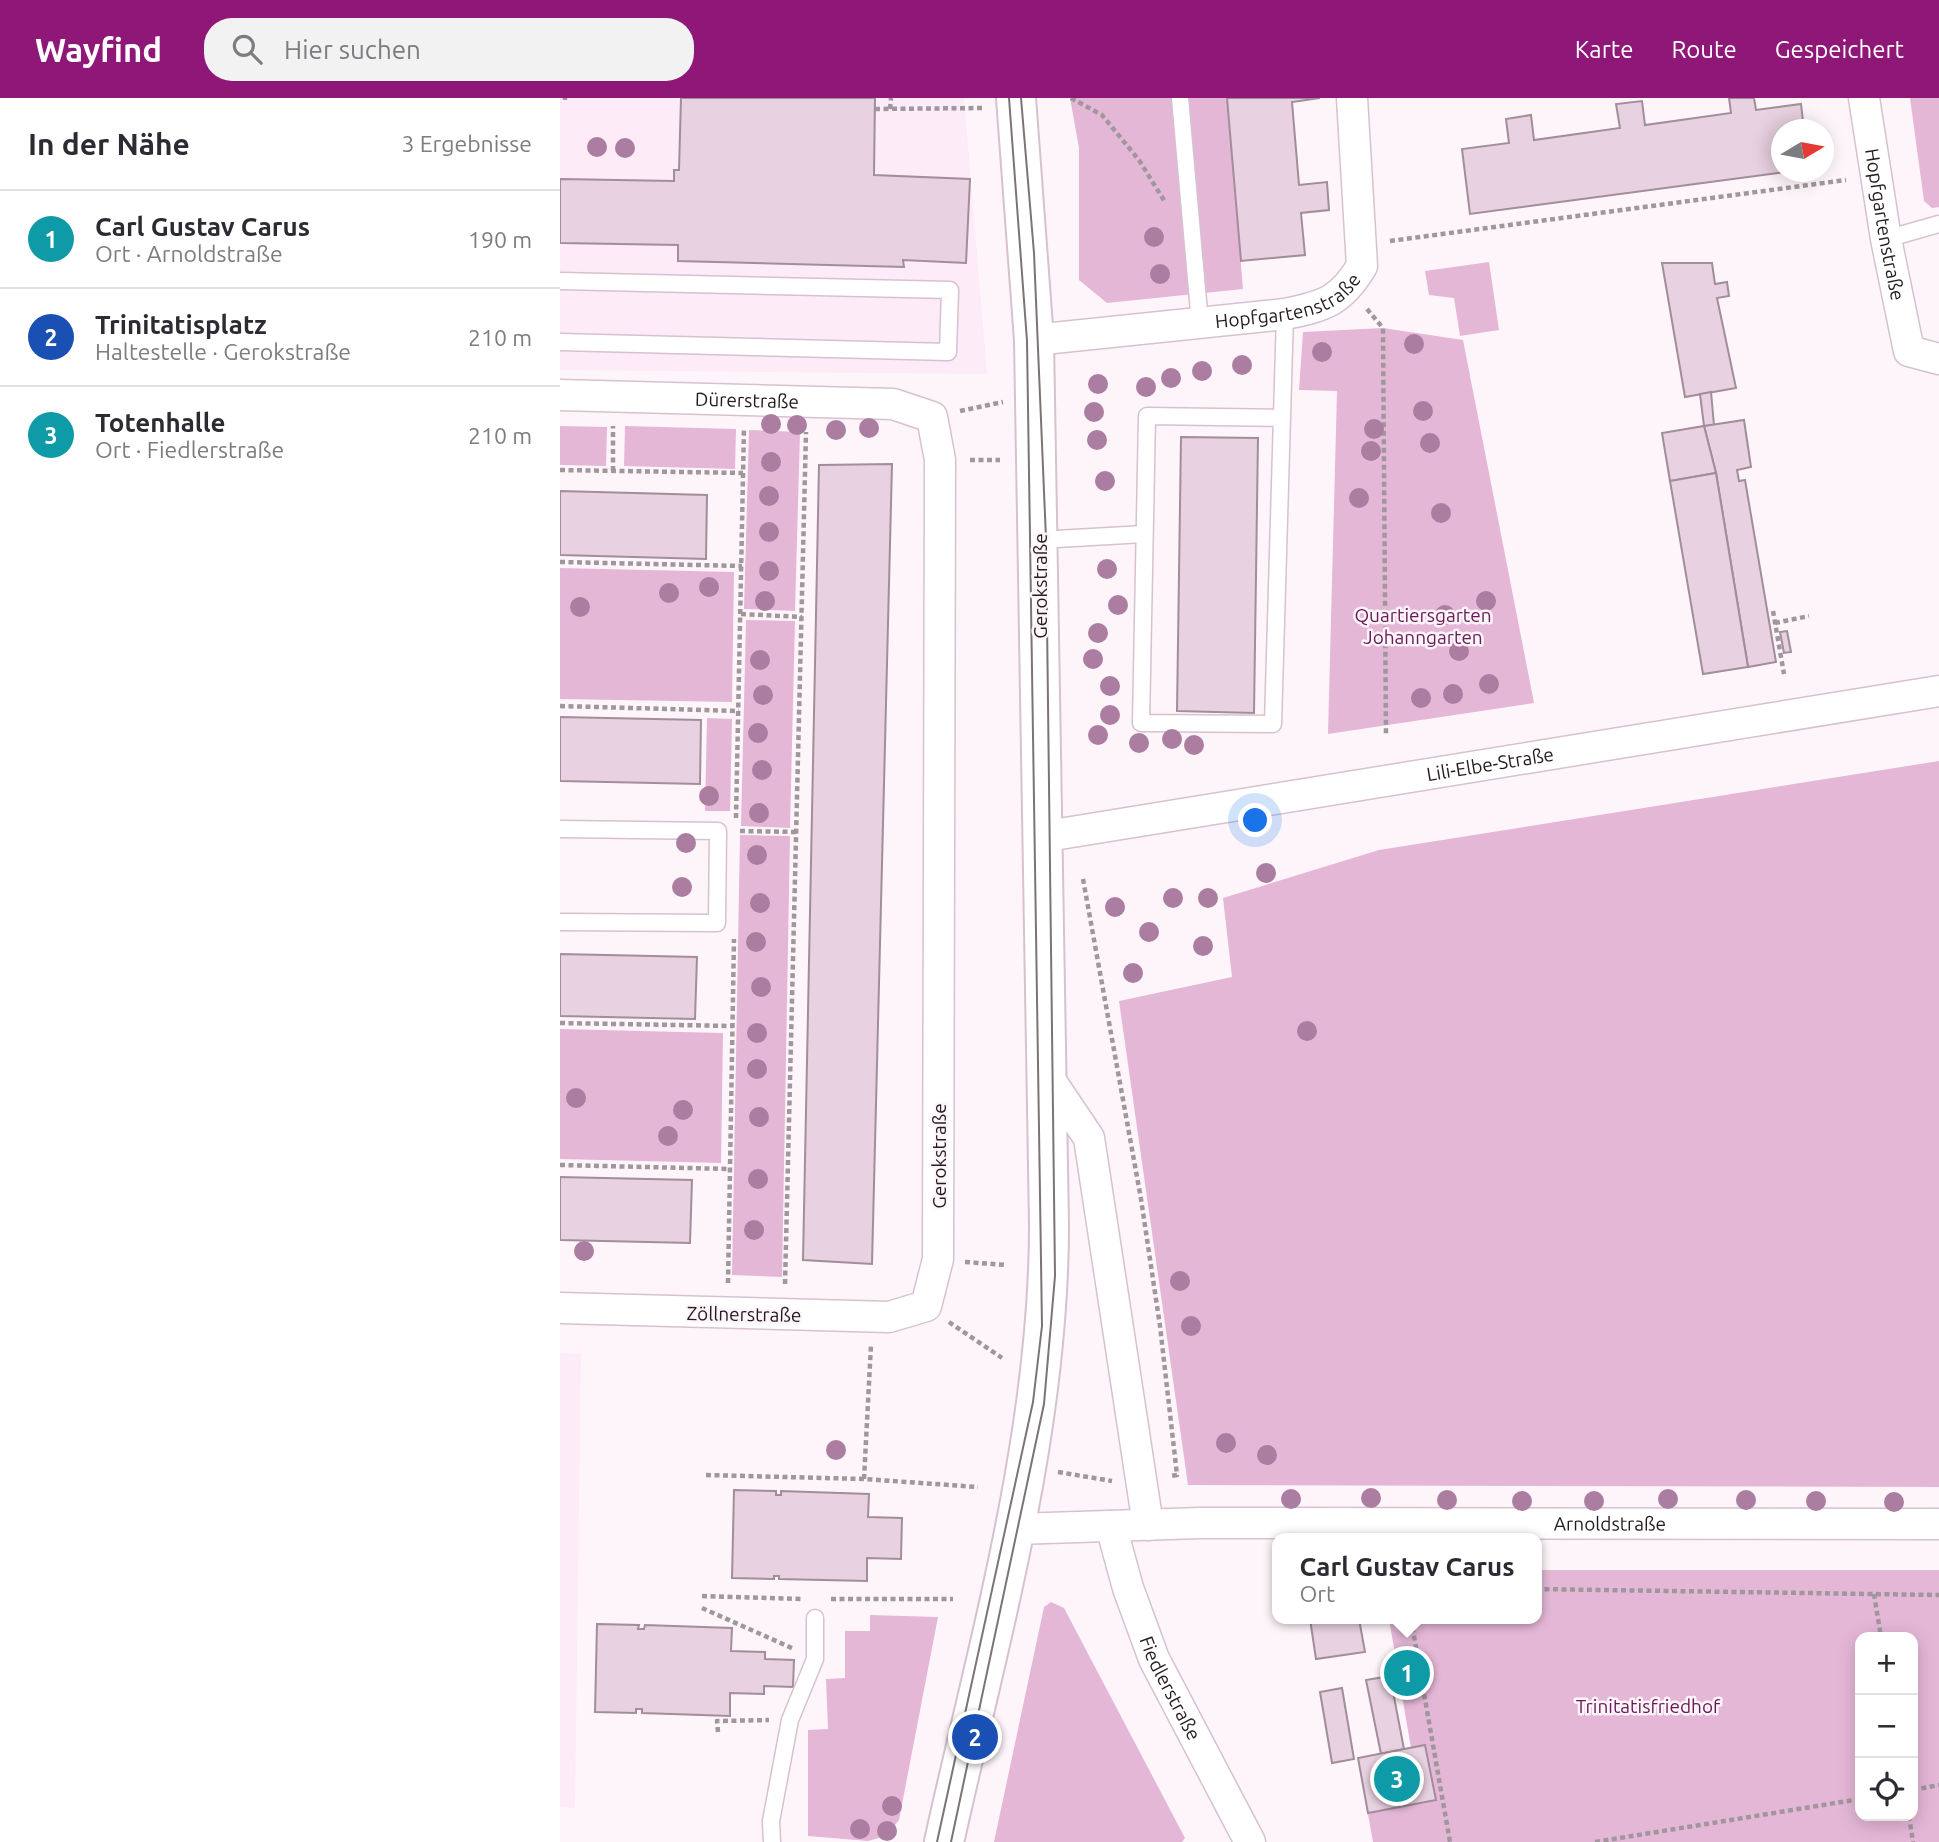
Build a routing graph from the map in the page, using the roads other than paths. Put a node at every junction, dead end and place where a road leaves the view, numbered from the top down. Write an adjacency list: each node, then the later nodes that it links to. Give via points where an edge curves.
1 (1016, 98): 10 (street, Gerokstraße)
2 (1180, 98): 9 (lane)
3 (1352, 98): 8 (street, Hopfgartenstraße, via 1362,266 1348,289 1323,306)
4 (1864, 98): 6 (street, Hopfgartenstraße)
5 (1939, 225): 6 (lane)
6 (1886, 239): 12 (street, Hopfgartenstraße, via 1909,351)
7 (560, 281): 11 (lane, via 950,290 948,352)
8 (1285, 314): 9 (street, Hopfgartenstraße); 15 (lane)
9 (1200, 323): 10 (street, Hopfgartenstraße)
10 (1034, 340): 17 (street, Gerokstraße)
11 (560, 342)
12 (1939, 359)
13 (560, 395): 14 (street, Dürerstraße, via 893,404)
14 (932, 417): 23 (street, Gerokstraße, via 940,460 939,1259)
15 (1282, 418): 16 (lane, via 1147,416); 16 (lane, via 1273,724 1141,723)
16 (1144, 534): 17 (lane)
17 (1040, 540): 20 (street, Gerokstraße)
18 (1939, 691): 20 (street, Lili-Elbe-Straße)
19 (560, 829): 21 (lane, via 718,831 717,923)
20 (1041, 837): 22 (street, Gerokstraße)
21 (560, 922)
22 (1046, 1074): 27 (street, via 1089,1138); 28 (street, Gerokstraße, via 1047,1327 1038,1404)
23 (926, 1306): 24 (street, Zöllnerstraße, via 889,1317)
24 (560, 1308)
25 (1939, 1524): 27 (street, Arnoldstraße)
26 (1111, 1525): 27 (street, Arnoldstraße); 28 (street); 30 (street, Fiedlerstraße, via 1154,1659)
27 (1148, 1525)
28 (1013, 1530): 32 (street, Gerokstraße)
29 (816, 1618): 31 (lane, via 815,1659 790,1720 771,1821)
30 (1245, 1840)
31 (772, 1842)
32 (944, 1842)

